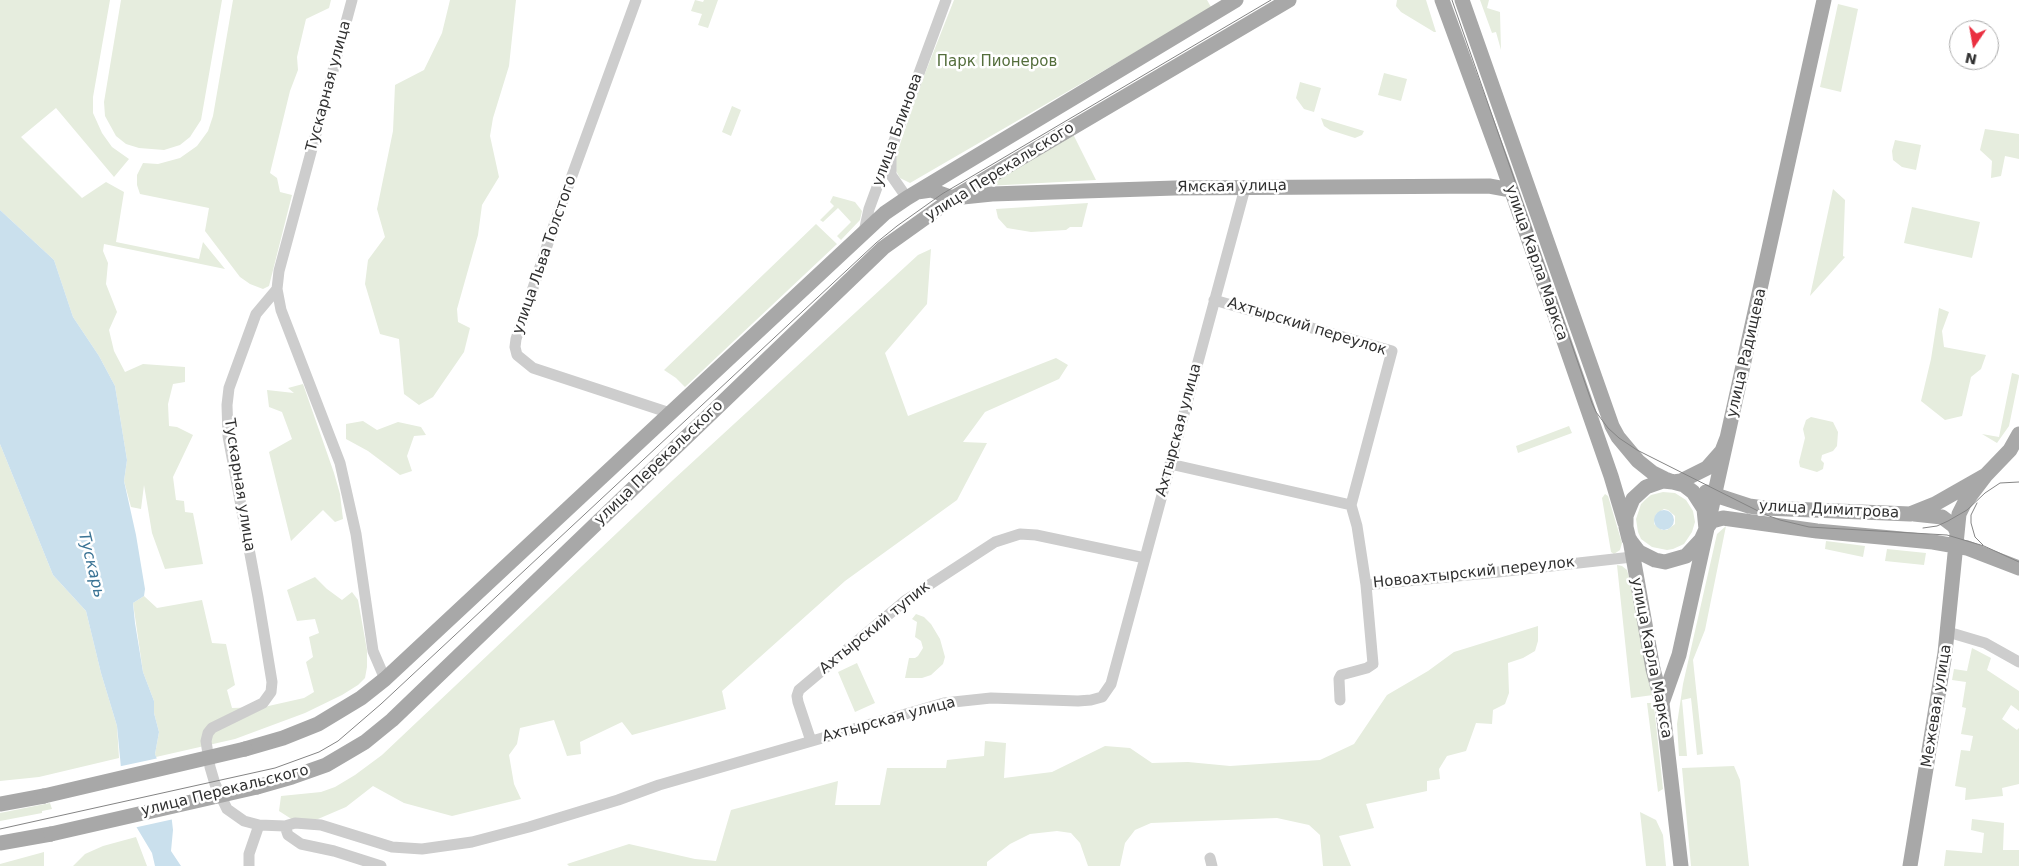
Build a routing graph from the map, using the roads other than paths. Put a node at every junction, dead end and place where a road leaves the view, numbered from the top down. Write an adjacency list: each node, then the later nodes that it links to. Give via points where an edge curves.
1 (352, 0): 15 (street, Тускарная улица, via 279,271)
2 (636, 0): 17 (street, улица Льва Толстого, via 554,225 515,347 517,355 533,368)
3 (946, 0): 9 (street, улица Блинова)
4 (1236, 0): 12 (main road, улица Перекальского)
5 (1289, 0): 13 (main road, улица Перекальского)
6 (1442, 0): 11 (main road, улица Карла Маркса)
7 (1462, 0): 22 (main road, улица Карла Маркса, via 1612,426 1638,461 1653,473)
8 (1824, 0): 19 (main road, улица Радищева)
9 (891, 150): 12 (street, via 891,175); 14 (street, улица Блинова)
10 (1245, 188): 11 (main road, Ямская улица, via 1489,186); 13 (main road, Ямская улица, via 1002,193); 16 (street, Ахтырская улица)
11 (1511, 190): 29 (main road, улица Карла Маркса)
12 (907, 198): 13 (main road, via 932,190); 14 (main road, улица Перекальского)
13 (953, 198): 44 (main road, улица Перекальского, bridge, via 883,248 392,720 365,742 326,764 256,787)
14 (864, 232): 17 (main road, улица Перекальского)
15 (277, 289): 37 (street, Тускарная улица, via 281,310 340,463 352,515 373,650); 42 (street, Тускарная улица, via 256,314 229,388 227,405 228,436 258,597 271,692 263,703 212,728 206,741 215,784 227,809 244,821)
16 (1214, 300): 20 (street, Ахтырская улица); 24 (street, Ахтырский переулок, via 1392,351)
17 (670, 413): 37 (main road, улица Перекальского)
18 (2019, 434): 21 (main road, улица Димитрова, via 2010,450)
19 (1727, 438): 22 (main road, via 1722,451 1707,468); 23 (main road, улица Радищева)
20 (1170, 464): 24 (street); 32 (street, Ахтырская улица)
21 (1986, 475): 26 (main road, улица Димитрова, via 1935,504); 30 (main road, Межевая улица, via 1959,514)
22 (1673, 482): 23 (main road, улица Димитрова); 27 (main road, via 1684,485 1699,500 1706,518); 29 (main road, via 1656,483 1639,492 1629,506)
23 (1714, 495): 25 (main road, улица Димитрова, via 1749,506); 27 (main road, улица Радищева)
24 (1351, 505): 34 (street, Ахтырский переулок)
25 (1817, 510): 26 (main road, улица Димитрова); 28 (main road, via 1810,514 1807,522)
26 (1910, 514): 30 (main road, via 1942,517 1954,526)
27 (1706, 529): 28 (main road, via 1712,521 1723,518); 29 (main road, via 1694,549 1672,561 1646,556 1633,546); 39 (main road, улица Радищева, via 1679,655)
28 (1817, 531): 30 (main road)
29 (1628, 533): 31 (main road, улица Карла Маркса)
30 (1956, 539): 33 (main road, via 1967,548); 35 (main road, Межевая улица)
31 (1632, 557): 34 (street, Новоахтырский переулок); 39 (main road, улица Карла Маркса)
32 (1145, 558): 40 (street, Ахтырская улица, via 1111,684 1102,697 1078,701 971,698); 40 (street, Ахтырский тупик, via 1036,535 1020,534 995,542 906,600 799,690 798,702)
33 (2019, 568)
34 (1366, 585): 38 (street, Новоахтырский переулок, via 1373,664 1341,675)
35 (1948, 632): 36 (street, via 1985,643); 48 (main road, Межевая улица)
36 (2019, 662)
37 (385, 679): 41 (main road, улица Перекальского, bridge, via 318,724 283,738)
38 (1340, 700)
39 (1662, 703): 47 (main road, улица Карла Маркса)
40 (811, 742): 43 (street, Ахтырская улица, via 472,842 405,849 322,825 295,823)
41 (0, 804)
42 (258, 825): 43 (street, Ахтырская улица); 45 (street, via 249,854)
43 (285, 826): 46 (street, via 288,835 301,844)
44 (0, 843)
45 (249, 866)
46 (381, 866)
47 (1681, 866)
48 (1910, 866)

